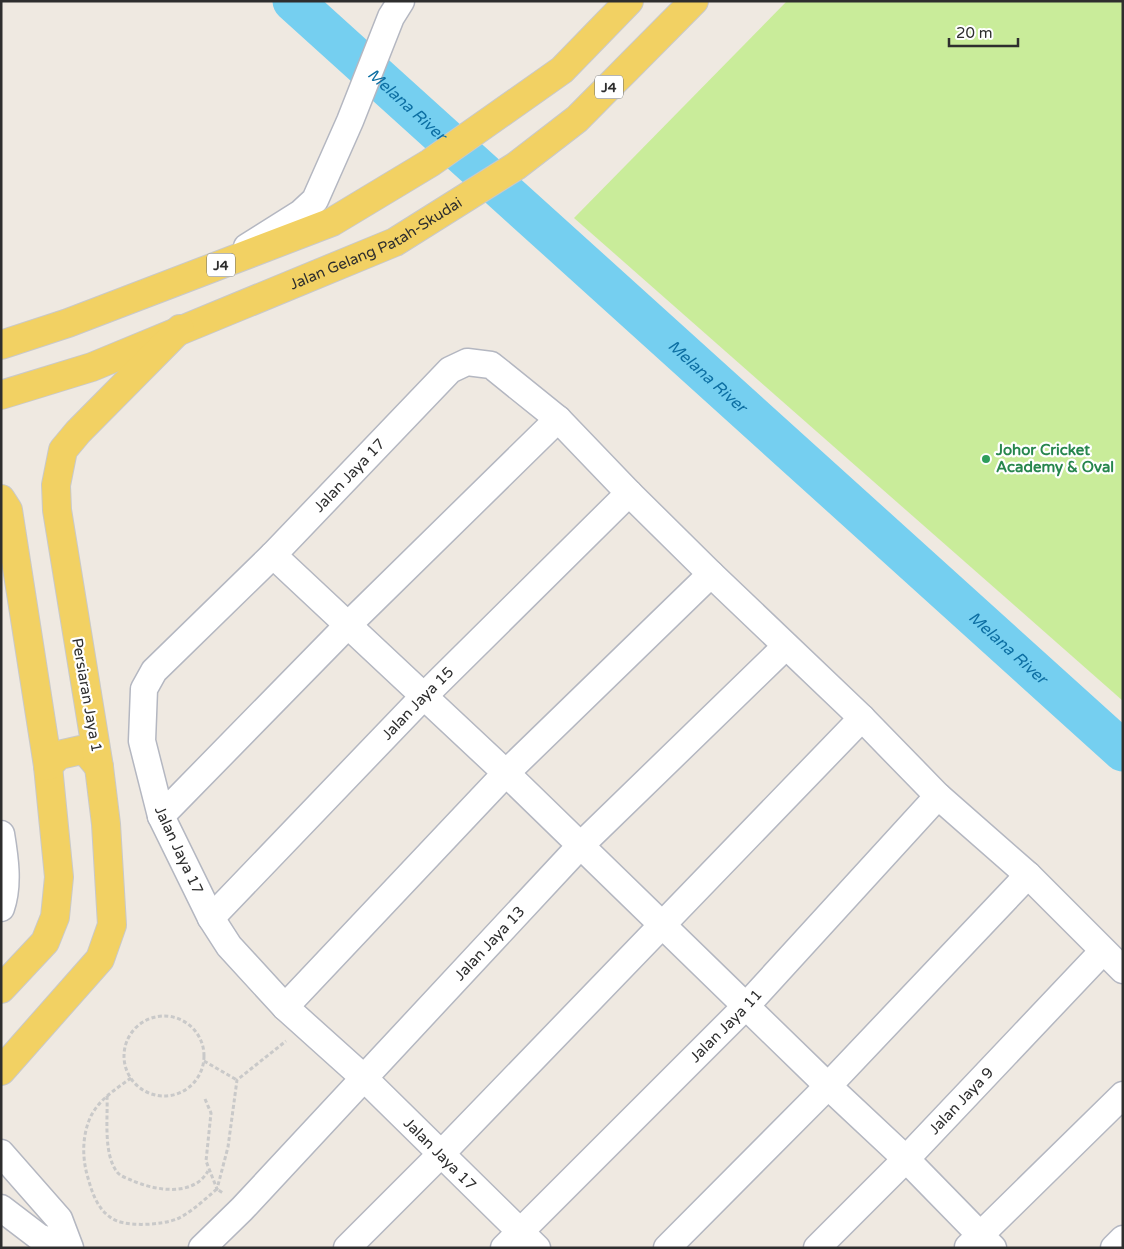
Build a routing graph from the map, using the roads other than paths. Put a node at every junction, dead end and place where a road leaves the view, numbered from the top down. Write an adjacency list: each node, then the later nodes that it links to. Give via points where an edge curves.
1 (629, 1): 4 (main road, J4, via 562,70 430,163 332,222)
2 (694, 1): 5 (main road, Jalan Gelang Patah-Skudai / J4, via 577,119 516,166 470,196 395,242)
3 (396, 9): 4 (street, via 315,200 301,213)
4 (215, 267): 6 (main road, J4, via 68,324)
5 (180, 329): 7 (main road, Jalan Gelang Patah-Skudai / J4, via 92,367); 18 (main road, Persiaran Jaya 1, via 78,432 64,450 56,485 58,520)
6 (1, 345)
7 (1, 395)
8 (558, 419): 9 (street); 11 (street, Jalan Jaya 17, via 499,369 482,362 467,362 450,370); 13 (street)
9 (629, 493): 12 (street); 15 (street, Jalan Jaya 15)
10 (1, 499): 17 (main road, via 8,510)
11 (273, 555): 13 (street); 21 (street, Jalan Jaya 17, via 154,671 144,689 142,741)
12 (711, 574): 14 (street); 19 (street)
13 (347, 626): 15 (street); 21 (street)
14 (786, 646): 16 (street); 23 (street, Jalan Jaya 13)
15 (423, 697): 19 (street); 26 (street, Jalan Jaya 15)
16 (862, 718): 20 (street); 27 (street)
17 (48, 766): 18 (main road, via 58,755 81,750); 30 (main road, via 59,878 55,917 45,942)
18 (99, 767): 33 (main road, Persiaran Jaya 1, via 112,925 100,959)
19 (506, 773): 23 (street); 32 (street)
20 (938, 796): 24 (street); 31 (street, Jalan Jaya 11)
21 (161, 816): 26 (street, Jalan Jaya 17)
22 (1, 834): 25 (street, via 5,888)
23 (580, 846): 27 (street); 34 (street, Jalan Jaya 13)
24 (1028, 875): 28 (street); 35 (street)
25 (1, 908)
26 (211, 918): 32 (street, Jalan Jaya 17, via 229,946)
27 (663, 924): 31 (street); 38 (street)
28 (1103, 951): 29 (street); 39 (street, Jalan Jaya 9)
29 (1123, 970)
30 (1, 989)
31 (746, 1005): 35 (street); 42 (street, Jalan Jaya 11)
32 (285, 1007): 34 (street, Jalan Jaya 17)
33 (1, 1071)
34 (364, 1078): 38 (street, Jalan Jaya 17); 46 (street, Jalan Jaya 13)
35 (828, 1086): 39 (street); 48 (street)
36 (1123, 1095): 43 (street)
37 (1, 1153): 45 (street, via 59,1220)
38 (440, 1154): 42 (street, Jalan Jaya 17); 47 (street)
39 (906, 1159): 43 (street); 49 (street, Jalan Jaya 9)
40 (1, 1208): 44 (street, via 40,1236)
41 (1123, 1239): 50 (street)
42 (520, 1242)
43 (980, 1244)
44 (65, 1248)
45 (70, 1248)
46 (202, 1248)
47 (347, 1248)
48 (667, 1248)
49 (817, 1248)
50 (1114, 1248)

